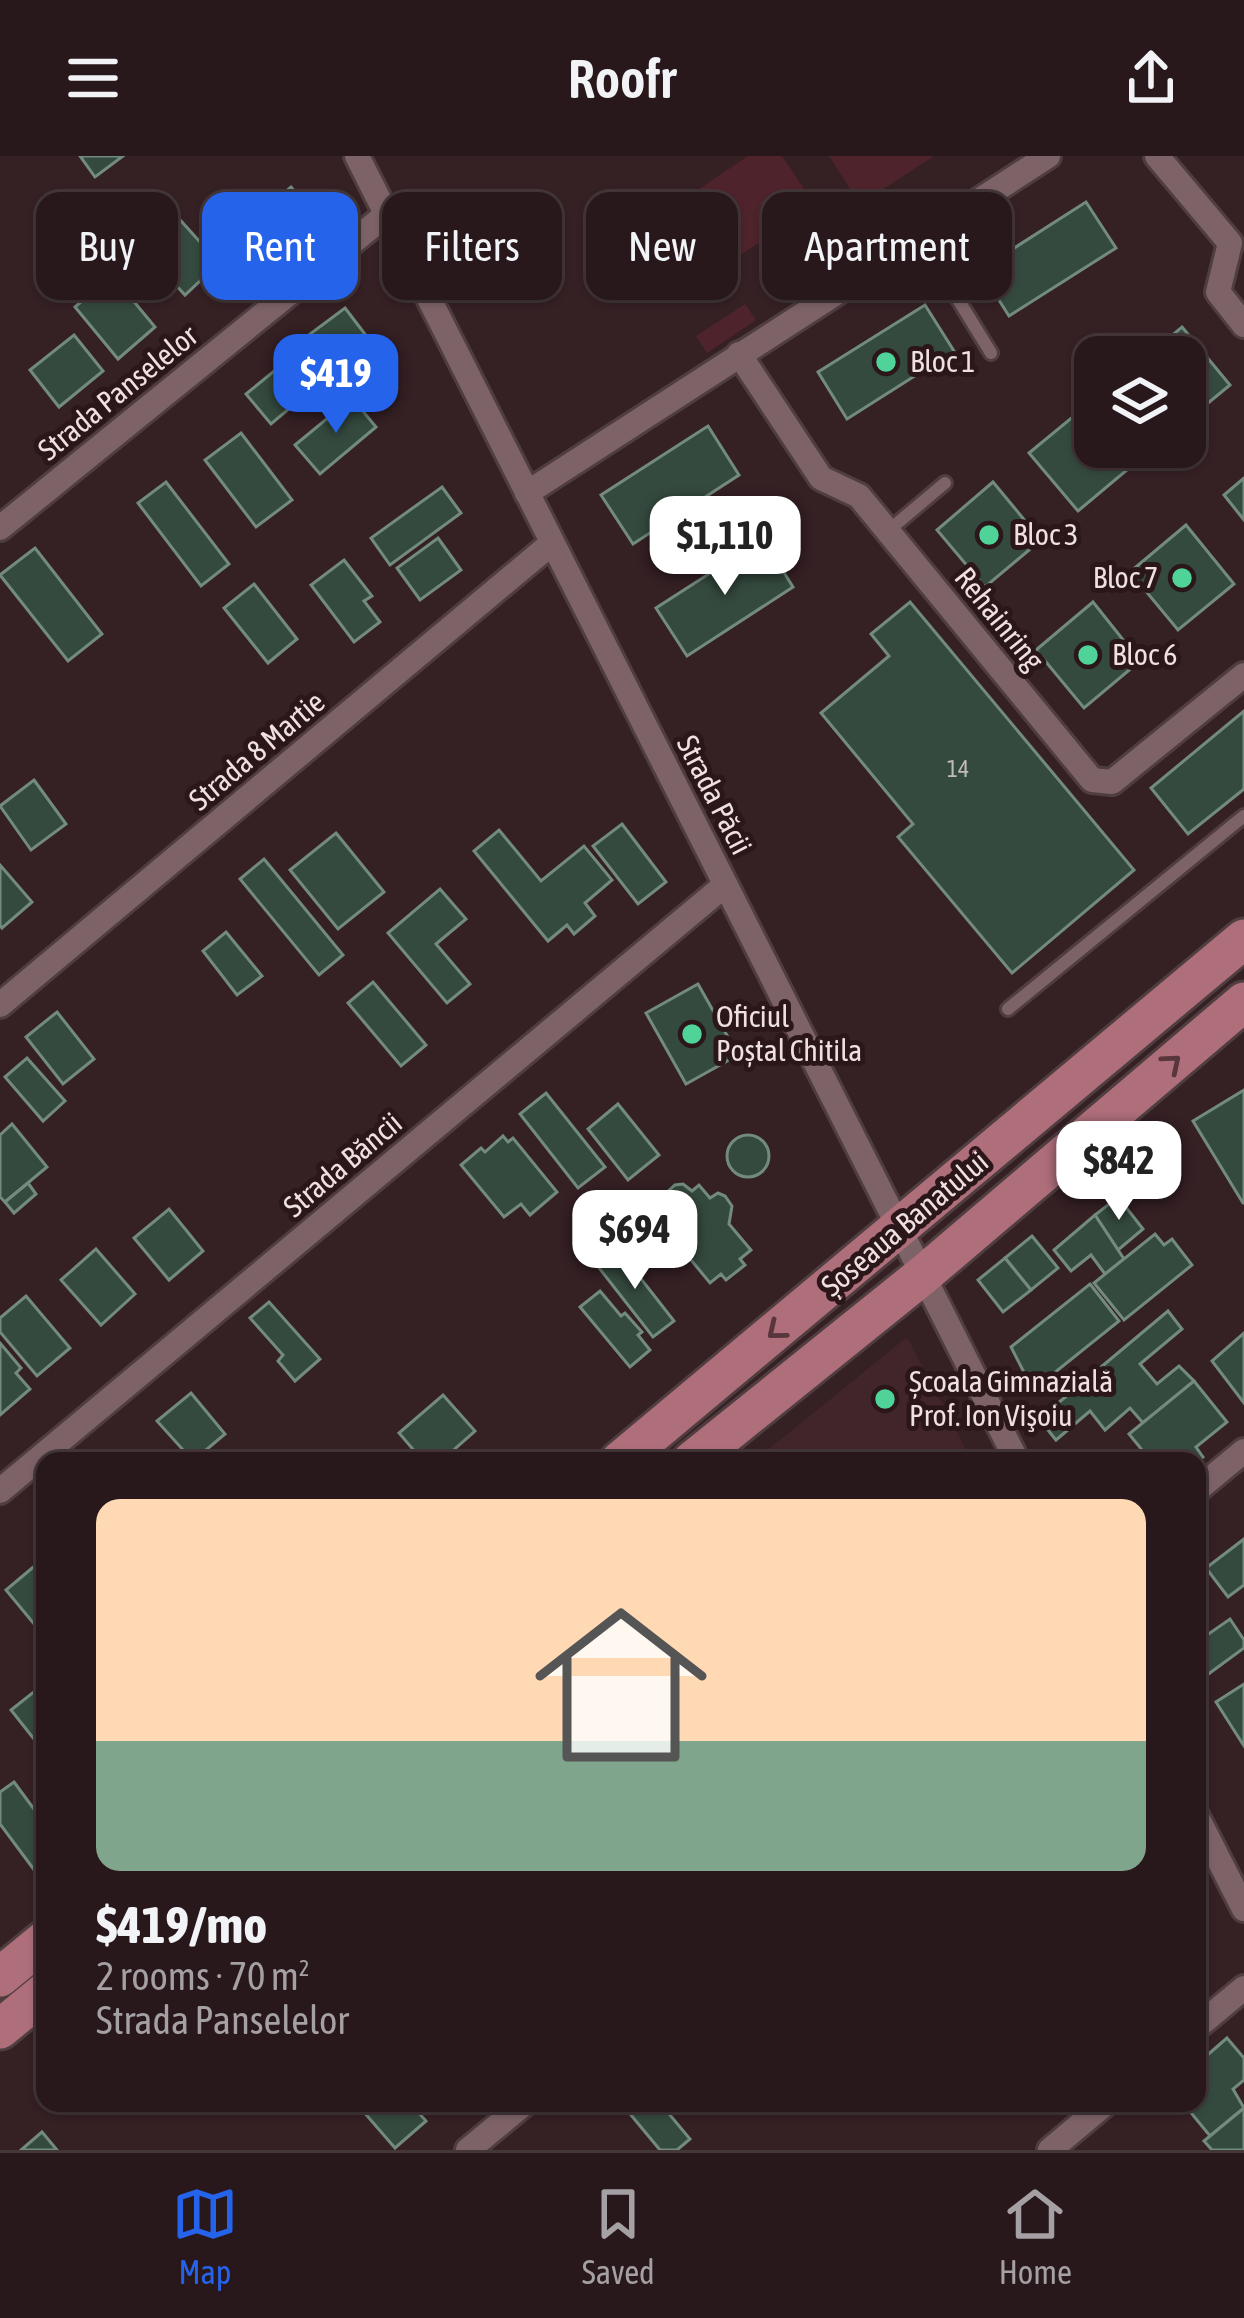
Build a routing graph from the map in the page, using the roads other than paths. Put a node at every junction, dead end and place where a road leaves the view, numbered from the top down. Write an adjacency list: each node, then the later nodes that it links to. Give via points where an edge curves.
1 (357, 156): 5 (street, Strada Păcii)
2 (1048, 156): 4 (street)
3 (1157, 156): 7 (street)
4 (992, 192)
5 (382, 206)
6 (382, 217): 16 (street, Strada Panselelor)
7 (1237, 237): 11 (street, via 1218,292)
8 (429, 300): 15 (street, Strada Păcii)
9 (824, 300): 13 (street)
10 (958, 300): 12 (lane)
11 (1244, 325)
12 (991, 353)
13 (739, 355): 15 (street); 17 (street, Rehainring, via 820,478 853,490)
14 (945, 483): 17 (lane)
15 (527, 493): 18 (street, Strada Păcii)
16 (0, 528)
17 (888, 531): 19 (street, Rehainring, via 1097,783 1118,778)
18 (552, 543): 21 (street, Strada Păcii); 24 (street, Strada 8 Martie)
19 (1244, 675)
20 (1244, 817): 25 (lane)
21 (725, 885): 26 (street, Strada Păcii); 29 (street, Strada Băncii)
22 (1244, 939): 26 (main road, Șoseaua Banatului)
23 (1244, 1002): 27 (main road, Șoseaua Banatului, one-way to 23)
24 (0, 1005)
25 (1008, 1009)
26 (899, 1230): 27 (street, Strada Păcii); 30 (main road, Șoseaua Banatului, one-way to 30)
27 (923, 1275): 31 (main road, Șoseaua Banatului); 32 (street, Strada Păcii)
28 (1244, 1451): 34 (street)
29 (47, 1452)
30 (631, 1452)
31 (703, 1452)
32 (1012, 1452)
33 (36, 1461): 35 (street, Strada Băncii)
34 (1206, 1483)
35 (0, 1491)
36 (1206, 1829): 37 (street)
37 (1237, 1874): 38 (street)
38 (1244, 1910)
39 (36, 1947): 40 (main road)
40 (0, 1977)
41 (1244, 1988): 43 (street)
42 (36, 2000): 44 (main road)
43 (1206, 2020)
44 (0, 2030)
45 (514, 2112): 47 (street)
46 (1095, 2112): 48 (street)
47 (468, 2150)
48 (1050, 2150)

